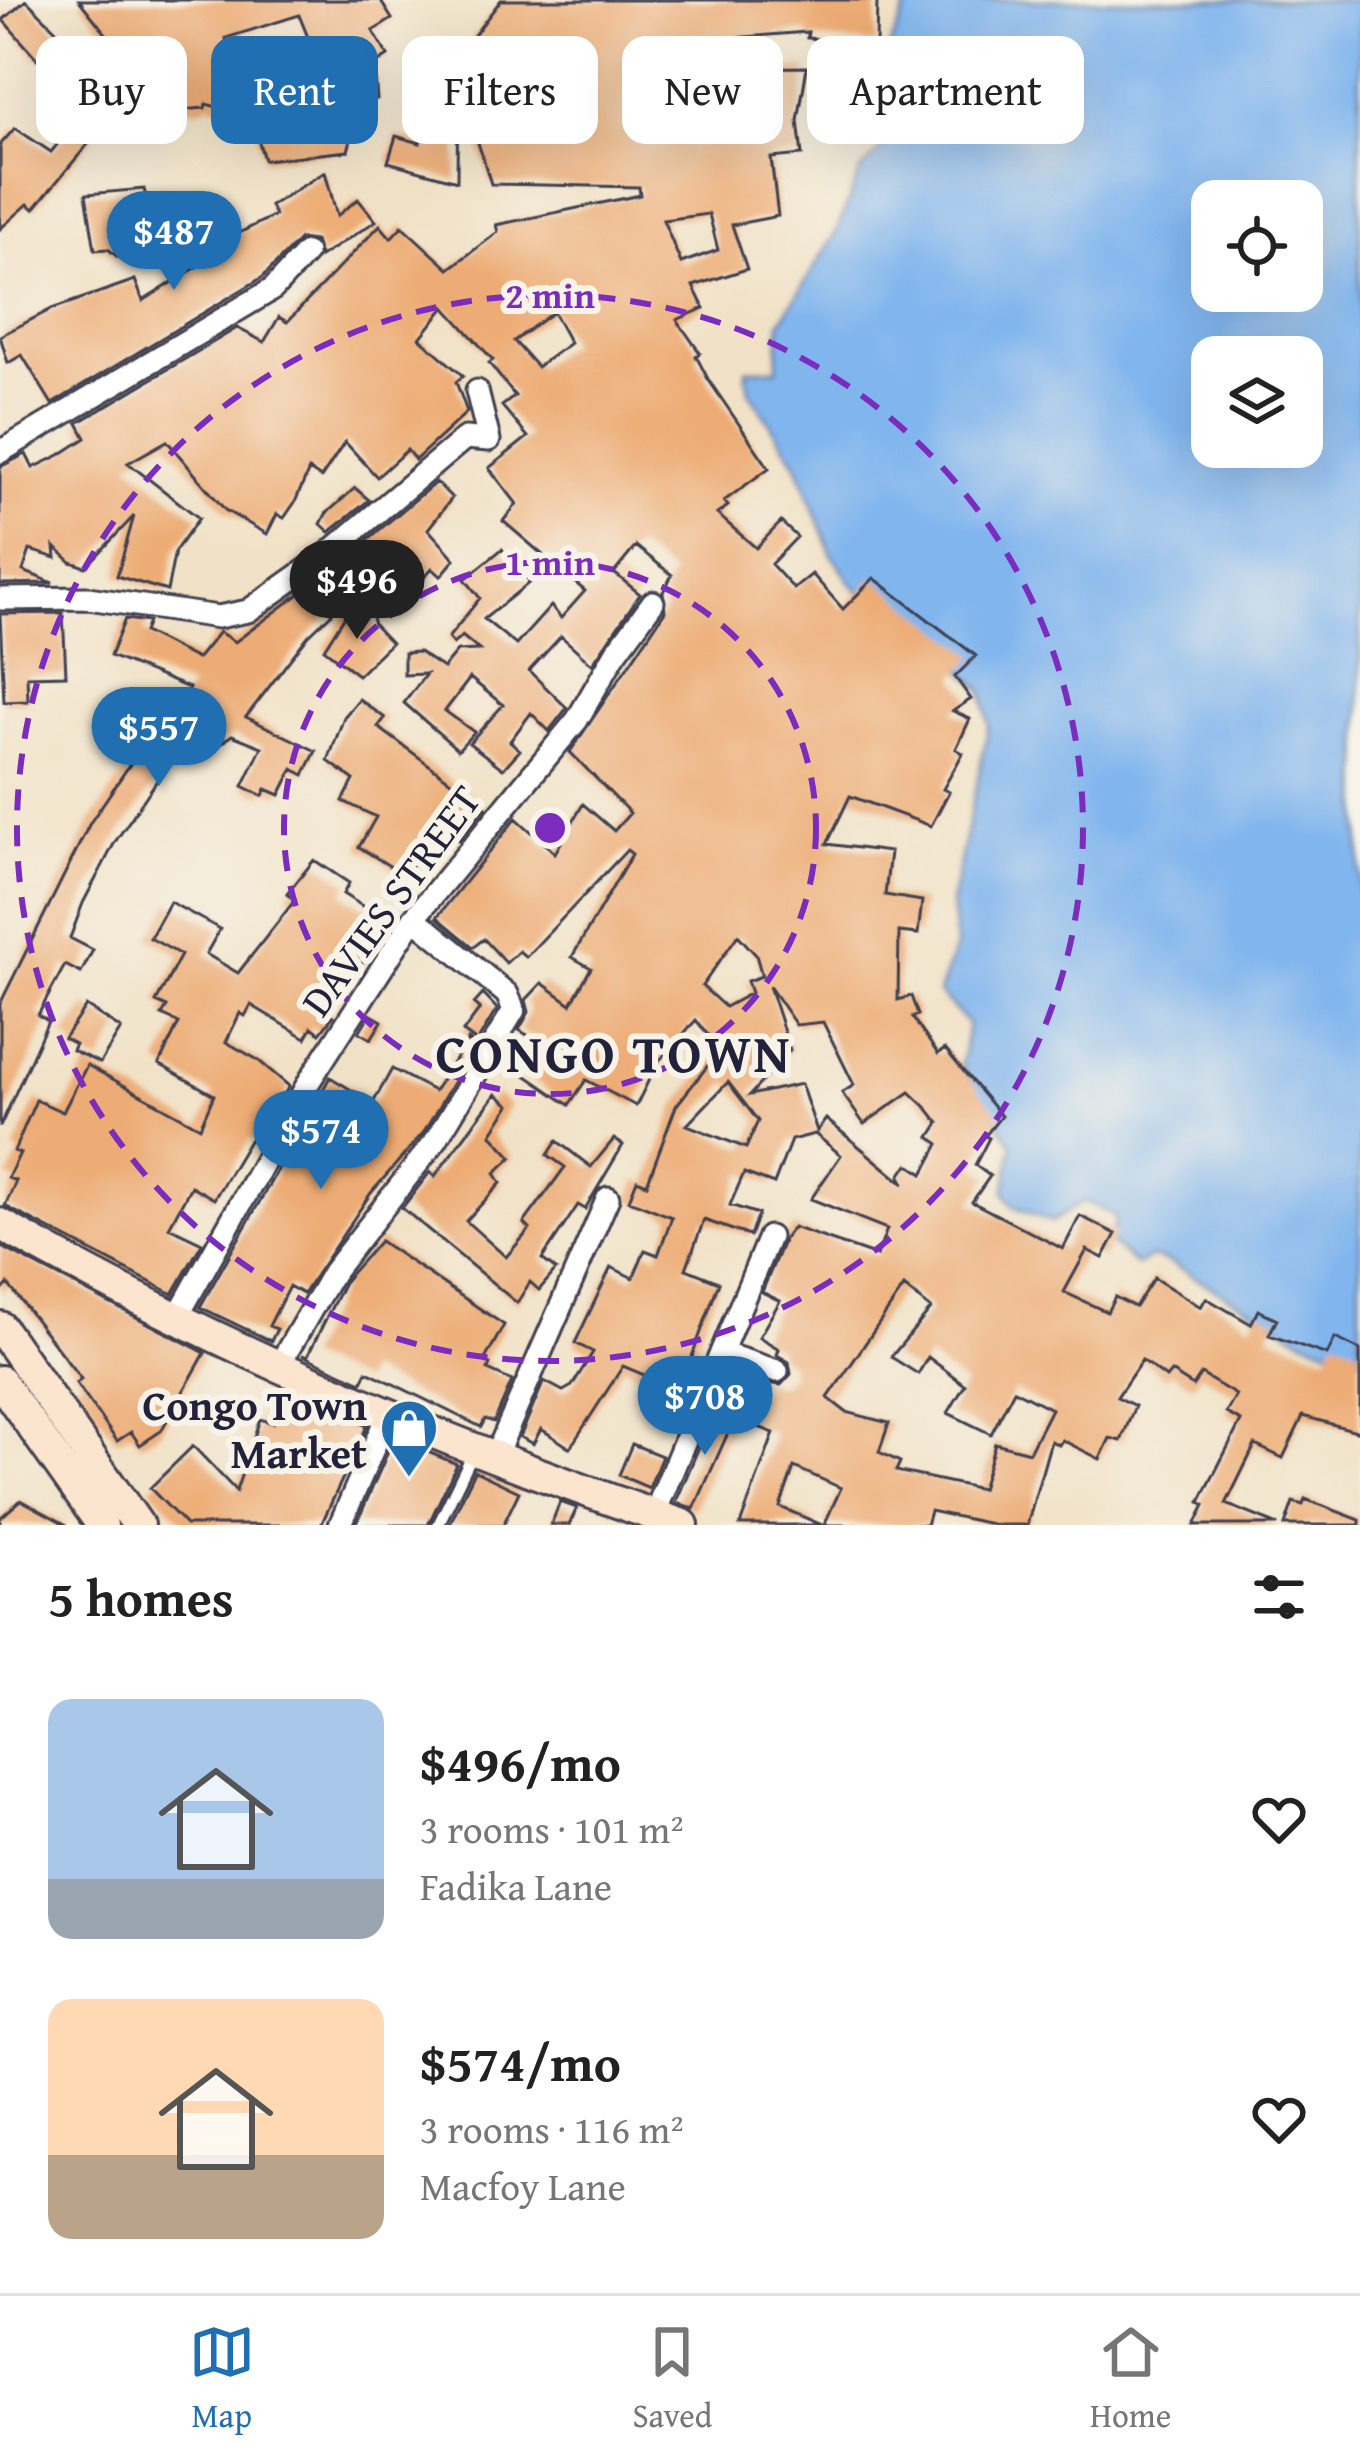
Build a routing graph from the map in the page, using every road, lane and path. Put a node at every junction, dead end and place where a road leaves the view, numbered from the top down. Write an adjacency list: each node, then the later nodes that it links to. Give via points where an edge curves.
1 (306, 253): 3 (street, via 273,289)
2 (477, 391): 4 (street, via 489,440 465,438 248,611 218,617 88,598)
3 (0, 452)
4 (0, 598)
5 (653, 602): 6 (street, DAVIES STREET, via 577,720)
6 (414, 918): 10 (street, DAVIES STREET, via 310,1080); 13 (street, via 507,994 512,1018 468,1092 333,1272)
7 (608, 1198): 17 (street)
8 (0, 1224): 10 (main road)
9 (769, 1237): 12 (street)
10 (175, 1321): 13 (main road)
11 (0, 1327): 20 (main road)
12 (721, 1353): 14 (street); 18 (street)
13 (278, 1366): 16 (main road)
14 (777, 1371)
15 (0, 1381): 19 (main road)
16 (388, 1414): 17 (main road); 21 (street)
17 (486, 1452): 18 (main road); 22 (lane)
18 (668, 1520)
19 (97, 1523)
20 (138, 1525)
21 (340, 1525)
22 (438, 1525)

